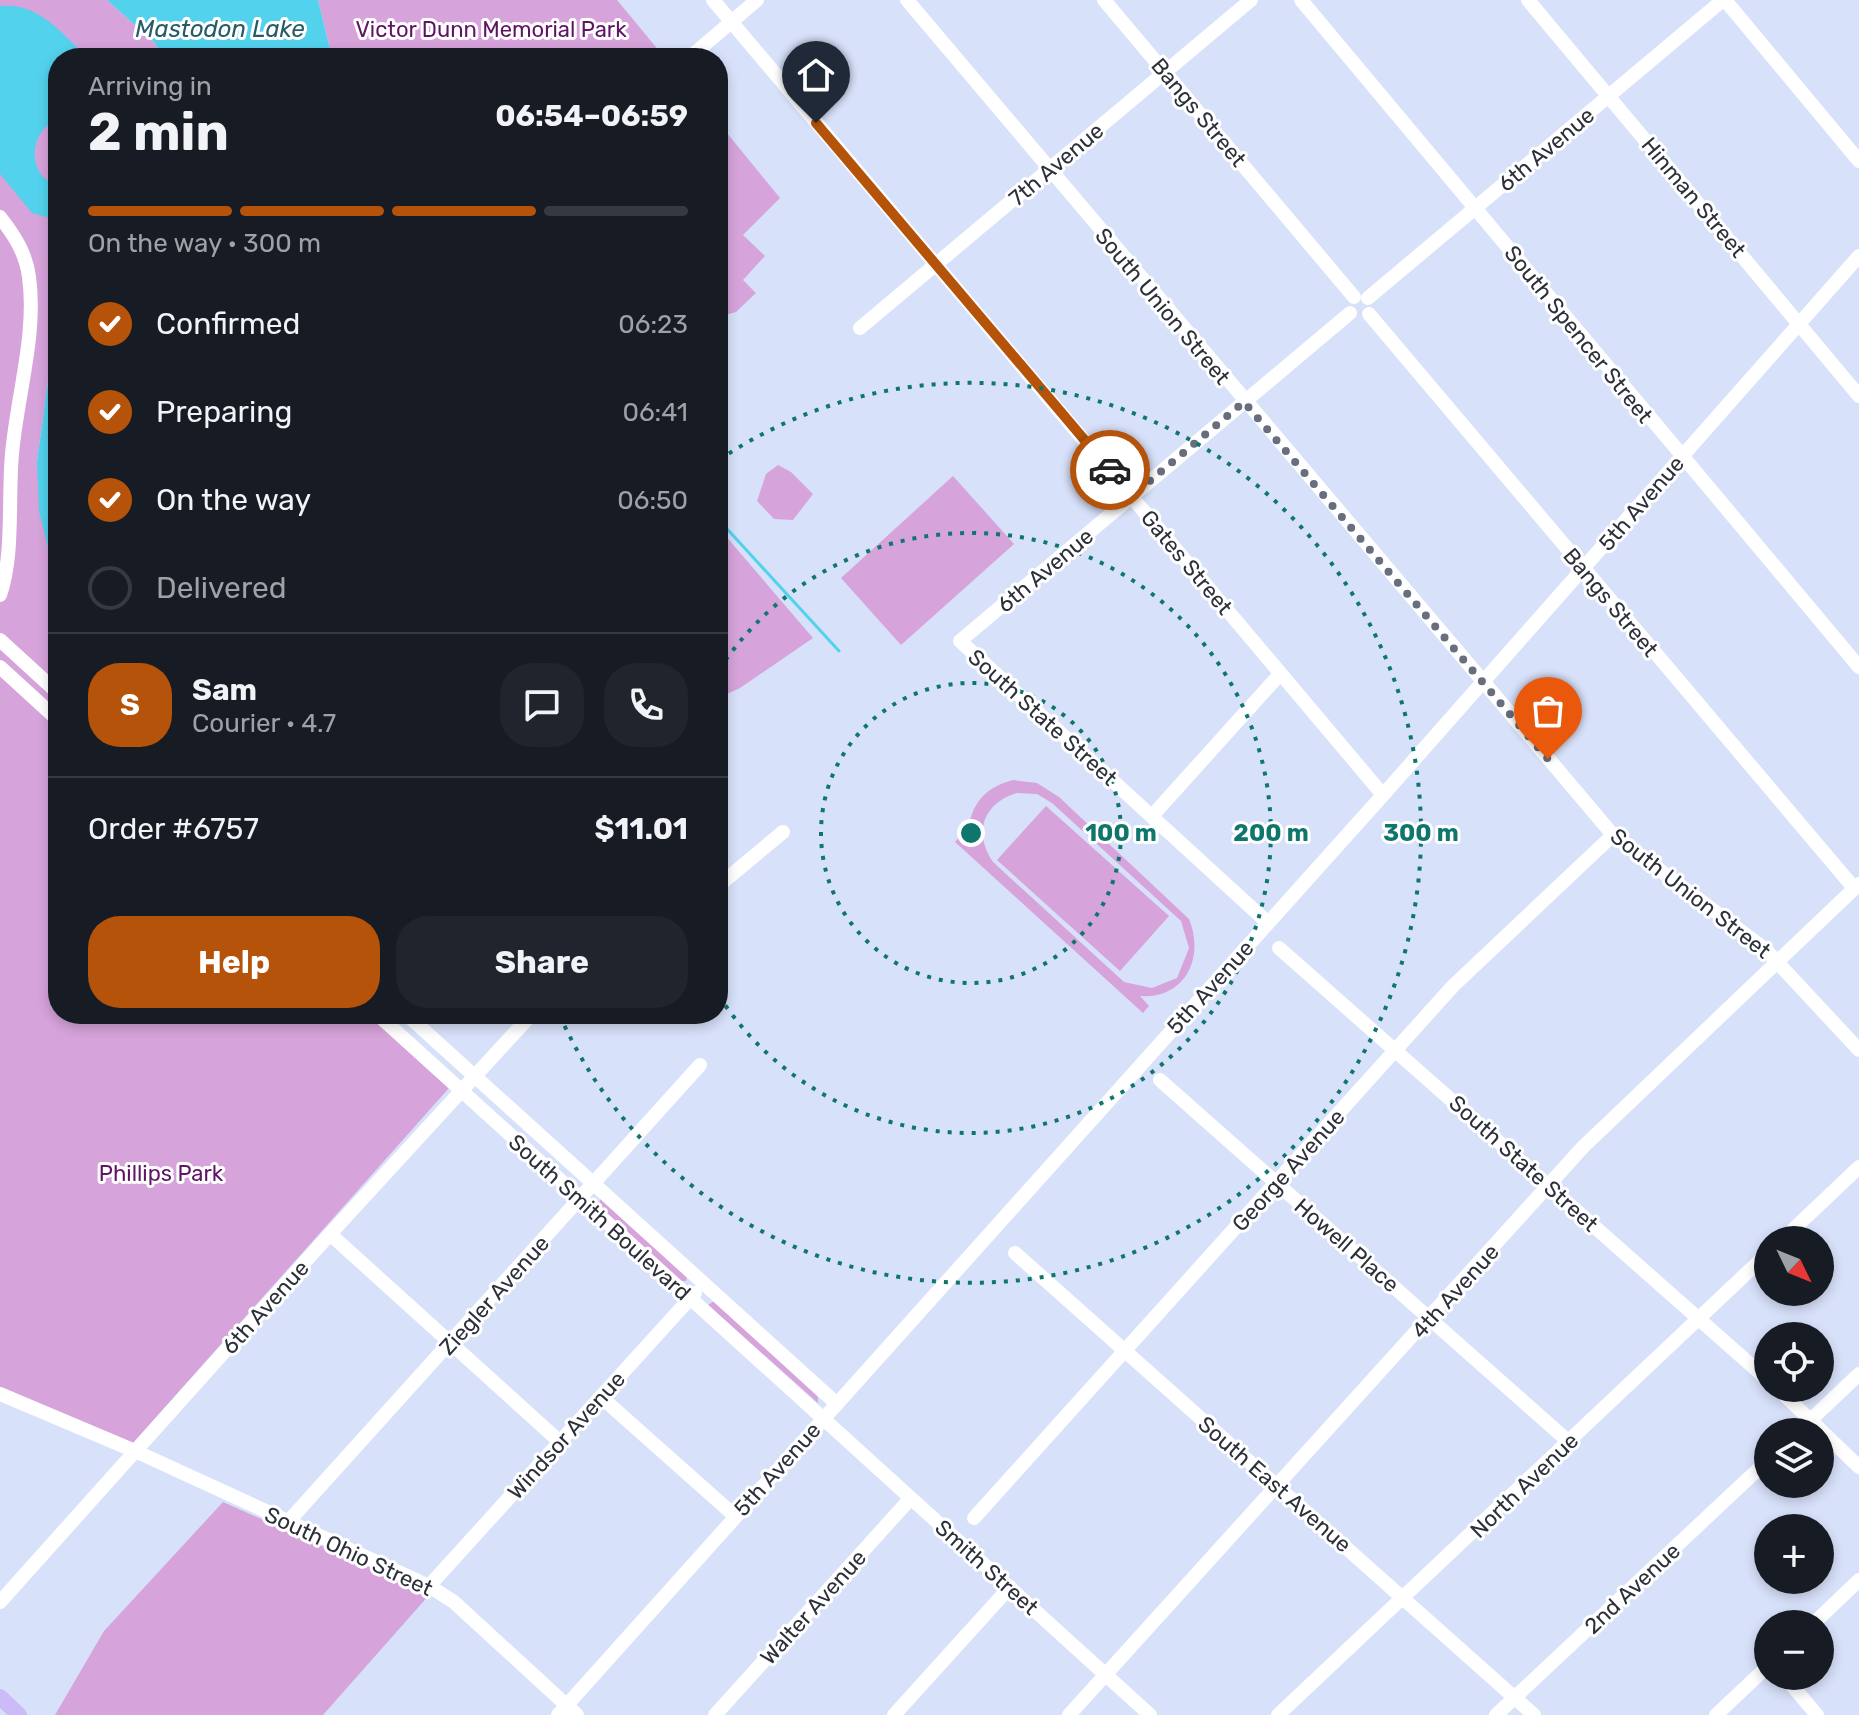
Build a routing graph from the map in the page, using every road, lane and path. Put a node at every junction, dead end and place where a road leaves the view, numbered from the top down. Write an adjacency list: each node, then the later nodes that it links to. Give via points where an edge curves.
1 (713, 0): 9 (street, Gates Street)
2 (757, 0): 9 (street)
3 (907, 0): 14 (street, South Union Street)
4 (1104, 0): 11 (street, Bangs Street)
5 (1251, 0): 11 (street, 7th Avenue)
6 (1301, 0): 15 (street, South Spencer Street)
7 (1528, 0): 12 (street, Hinman Street)
8 (1724, 0): 12 (street, 6th Avenue); 13 (street)
9 (731, 22): 10 (street); 18 (street, Gates Street)
10 (701, 48)
11 (1165, 72): 14 (street, 7th Avenue); 19 (street, Bangs Street)
12 (1609, 96): 15 (street, 6th Avenue); 22 (street, Hinman Street)
13 (1859, 161)
14 (1049, 171): 18 (street, 7th Avenue); 25 (street, South Union Street)
15 (1476, 208): 19 (street, 6th Avenue); 26 (street, South Spencer Street)
16 (0, 217): 29 (street, via 18,240 29,273 32,308 12,451)
17 (1859, 256): 22 (street, 5th Avenue)
18 (936, 265): 23 (street, 7th Avenue); 27 (street, Gates Street)
19 (1361, 298): 20 (street, via 1349,304); 21 (street)
20 (1350, 313): 21 (street, via 1361,318); 25 (street, 6th Avenue)
21 (1369, 314): 28 (street, Bangs Street)
22 (1799, 323): 24 (street, Hinman Street); 26 (street, 5th Avenue)
23 (860, 328)
24 (1859, 396)
25 (1244, 402): 27 (street, 6th Avenue); 35 (street, South Union Street)
26 (1681, 458): 28 (street, 5th Avenue); 33 (street, South Spencer Street)
27 (1132, 496): 31 (street, 6th Avenue); 34 (street, Gates Street)
28 (1583, 570): 35 (street, 5th Avenue); 43 (street, Bangs Street)
29 (0, 595)
30 (0, 640): 36 (street)
31 (960, 641): 39 (street, South State Street)
32 (0, 667): 37 (street)
33 (1859, 667)
34 (1280, 674): 38 (street, Gates Street); 39 (street)
35 (1482, 683): 38 (street, 5th Avenue); 41 (street, South Union Street)
36 (48, 684)
37 (48, 711)
38 (1383, 795): 44 (street, 5th Avenue)
39 (1152, 816): 44 (street, South State Street)
40 (783, 832): 42 (street)
41 (1613, 835): 46 (street, South Union Street); 50 (street, George Avenue, via 1480,960)
42 (728, 878)
43 (1857, 886): 46 (street, 4th Avenue)
44 (1267, 922): 76 (street, 5th Avenue)
45 (1279, 948): 50 (street, South State Street)
46 (1779, 961): 51 (street, South Union Street); 59 (street, 4th Avenue, via 1601,1129)
47 (388, 1024): 55 (street, South Smith Boulevard)
48 (417, 1024): 53 (street, South Smith Boulevard)
49 (523, 1024): 53 (street, 6th Avenue)
50 (1396, 1049): 57 (street, George Avenue); 59 (street, South State Street)
51 (1859, 1050)
52 (700, 1065): 58 (street, Ziegler Avenue)
53 (474, 1076): 55 (street, 6th Avenue); 58 (street, South Smith Boulevard)
54 (1160, 1080): 57 (street, Howell Place)
55 (461, 1091): 60 (street, South Smith Boulevard); 62 (street, 6th Avenue)
56 (1859, 1167): 61 (street)
57 (1276, 1183): 67 (street, Howell Place); 70 (street, George Avenue)
58 (593, 1185): 60 (street, Ziegler Avenue); 65 (street, South Smith Boulevard)
59 (1550, 1186): 67 (street, 4th Avenue); 68 (street, South State Street)
60 (579, 1200): 66 (street, South Smith Boulevard); 69 (street, Ziegler Avenue)
61 (1797, 1226)
62 (330, 1234): 69 (street); 83 (street, 6th Avenue)
63 (1015, 1253): 70 (street, South East Avenue)
64 (1754, 1266): 68 (street, North Avenue)
65 (703, 1283): 66 (street, Windsor Avenue); 76 (street, South Smith Boulevard)
66 (690, 1298): 74 (street, Windsor Avenue); 79 (street, South Smith Boulevard)
67 (1431, 1318): 82 (street, Howell Place); 86 (street, 4th Avenue)
68 (1699, 1318): 71 (street, South State Street); 82 (street, North Avenue)
69 (451, 1343): 81 (street); 90 (street, Ziegler Avenue)
70 (1125, 1352): 86 (street, South East Avenue); 89 (street, George Avenue)
71 (1754, 1367)
72 (1859, 1374): 78 (street)
73 (0, 1394): 83 (street, South Ohio Street)
74 (601, 1397): 81 (street, Windsor Avenue); 88 (street)
75 (1793, 1402): 77 (street)
76 (837, 1404): 79 (street, 5th Avenue)
77 (1811, 1418)
78 (1813, 1418)
79 (822, 1420): 87 (street, Smith Street); 88 (street, 5th Avenue)
80 (1834, 1441): 84 (street)
81 (560, 1442): 92 (street, Windsor Avenue)
82 (1569, 1442): 94 (street, North Avenue)
83 (135, 1451): 90 (street, South Ohio Street); 95 (street, 6th Avenue)
84 (1859, 1467)
85 (1754, 1473): 101 (street, 2nd Avenue)
86 (1277, 1486): 94 (street, South East Avenue); 97 (street, 4th Avenue)
87 (910, 1499): 93 (street, Smith Street); 104 (street, Walter Avenue)
88 (735, 1516): 102 (street, 5th Avenue)
89 (974, 1518)
90 (287, 1523): 92 (street, South Ohio Street)
91 (1859, 1580): 96 (street)
92 (429, 1586): 102 (street, South Ohio Street, via 454,1602)
93 (1010, 1587): 97 (street, Smith Street); 105 (street)
94 (1405, 1599): 101 (street, South East Avenue); 108 (street, North Avenue)
95 (0, 1602)
96 (1828, 1610)
97 (1106, 1673): 106 (street, 4th Avenue); 107 (street, Smith Street)
98 (1754, 1679): 111 (street)
99 (1796, 1690): 112 (street)
100 (0, 1697): 103 (main road)
101 (1515, 1698): 109 (street, 2nd Avenue); 110 (street, South East Avenue)
102 (567, 1712)
103 (19, 1715)
104 (715, 1715)
105 (894, 1715)
106 (1069, 1715)
107 (1150, 1715)
108 (1278, 1715)
109 (1496, 1715)
110 (1534, 1715)
111 (1716, 1715)
112 (1817, 1715)

